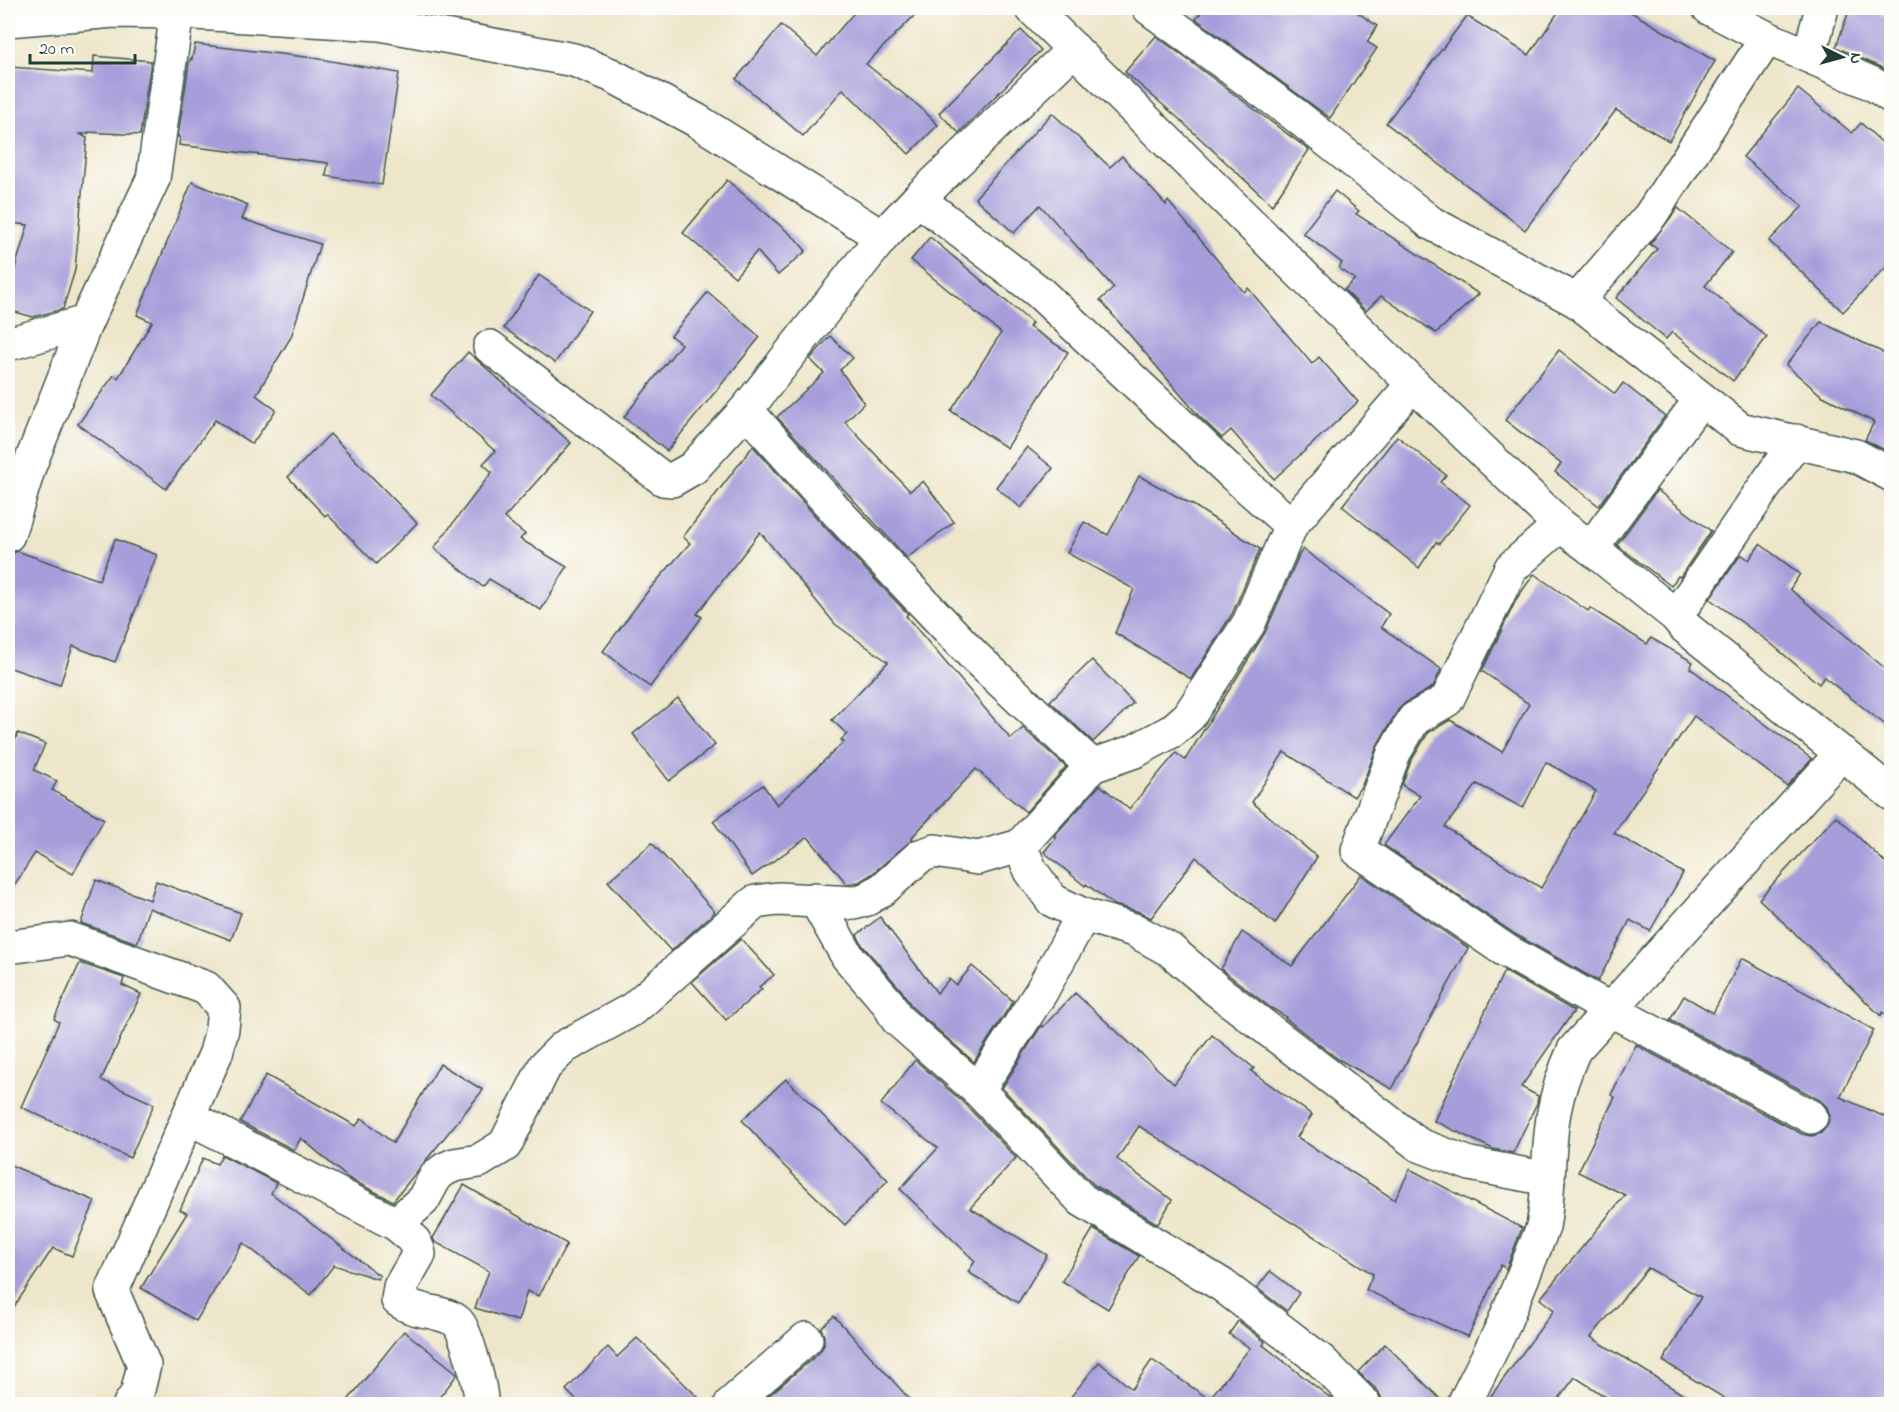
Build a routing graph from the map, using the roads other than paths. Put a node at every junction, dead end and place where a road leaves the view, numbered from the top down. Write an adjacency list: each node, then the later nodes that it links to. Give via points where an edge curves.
1 (1032, 8): 10 (street)
2 (1149, 8): 15 (street, via 1294,114 1431,223)
3 (1709, 8): 9 (street)
4 (1822, 8): 11 (street)
5 (114, 9): 6 (street); 8 (street)
6 (177, 12): 7 (street, via 380,24); 16 (street, via 153,179)
7 (407, 18): 14 (street, via 505,46 574,60 611,75 696,120)
8 (8, 20)
9 (1767, 38): 11 (street); 15 (street, via 1650,216)
10 (1074, 49): 13 (street); 19 (street)
11 (1809, 56): 12 (street, via 1873,84)
12 (1892, 97)
13 (918, 199): 14 (street); 24 (street, via 1039,292)
14 (882, 237): 21 (street)
15 (1577, 301): 20 (street)
16 (86, 322): 17 (street); 26 (street, via 29,466)
17 (8, 344)
18 (490, 347): 21 (street, via 663,479 672,480 693,468)
19 (1413, 384): 24 (street); 25 (street)
20 (1701, 399): 22 (street, via 1740,429); 27 (street)
21 (746, 410): 30 (street, via 975,657)
22 (1796, 441): 23 (street, via 1856,456); 28 (street)
23 (1892, 475)
24 (1291, 525): 30 (street, via 1249,623 1189,716 1172,731 1135,751)
25 (1560, 525): 27 (street); 36 (street, via 1511,568 1447,700 1414,719 1394,753 1358,850 1505,950)
26 (8, 535)
27 (1591, 548): 28 (street)
28 (1676, 616): 29 (street)
29 (1842, 753): 31 (street); 36 (street)
30 (1092, 766): 32 (street)
31 (1892, 794)
32 (1020, 846): 33 (street, via 978,858 935,850 920,856 867,899 854,903); 34 (street, via 1031,871 1052,900)
33 (815, 899): 37 (street, via 848,957 888,1002 897,1019); 41 (street, via 755,902 633,1009 564,1047 545,1066 505,1145 479,1161 445,1169 436,1176 423,1200)
34 (1083, 915): 37 (street, via 1041,992); 40 (street, via 1134,930 1170,950 1419,1144 1470,1164)
35 (8, 947): 38 (street, via 70,939 206,988 224,1008 222,1029 216,1053)
36 (1611, 1010): 39 (street); 40 (street, via 1574,1050 1563,1077 1554,1112)
37 (978, 1090): 46 (street, via 1082,1200 1222,1285 1320,1360)
38 (188, 1117): 41 (street); 43 (street, via 112,1291 144,1365 137,1394)
39 (1811, 1117)
40 (1548, 1179): 47 (street, via 1543,1227 1502,1328)
41 (396, 1224): 44 (street, via 417,1244 418,1254 400,1287 398,1300 459,1324 478,1377)
42 (806, 1338): 45 (street)
43 (130, 1404)
44 (481, 1404)
45 (731, 1404)
46 (1364, 1404)
47 (1464, 1404)

